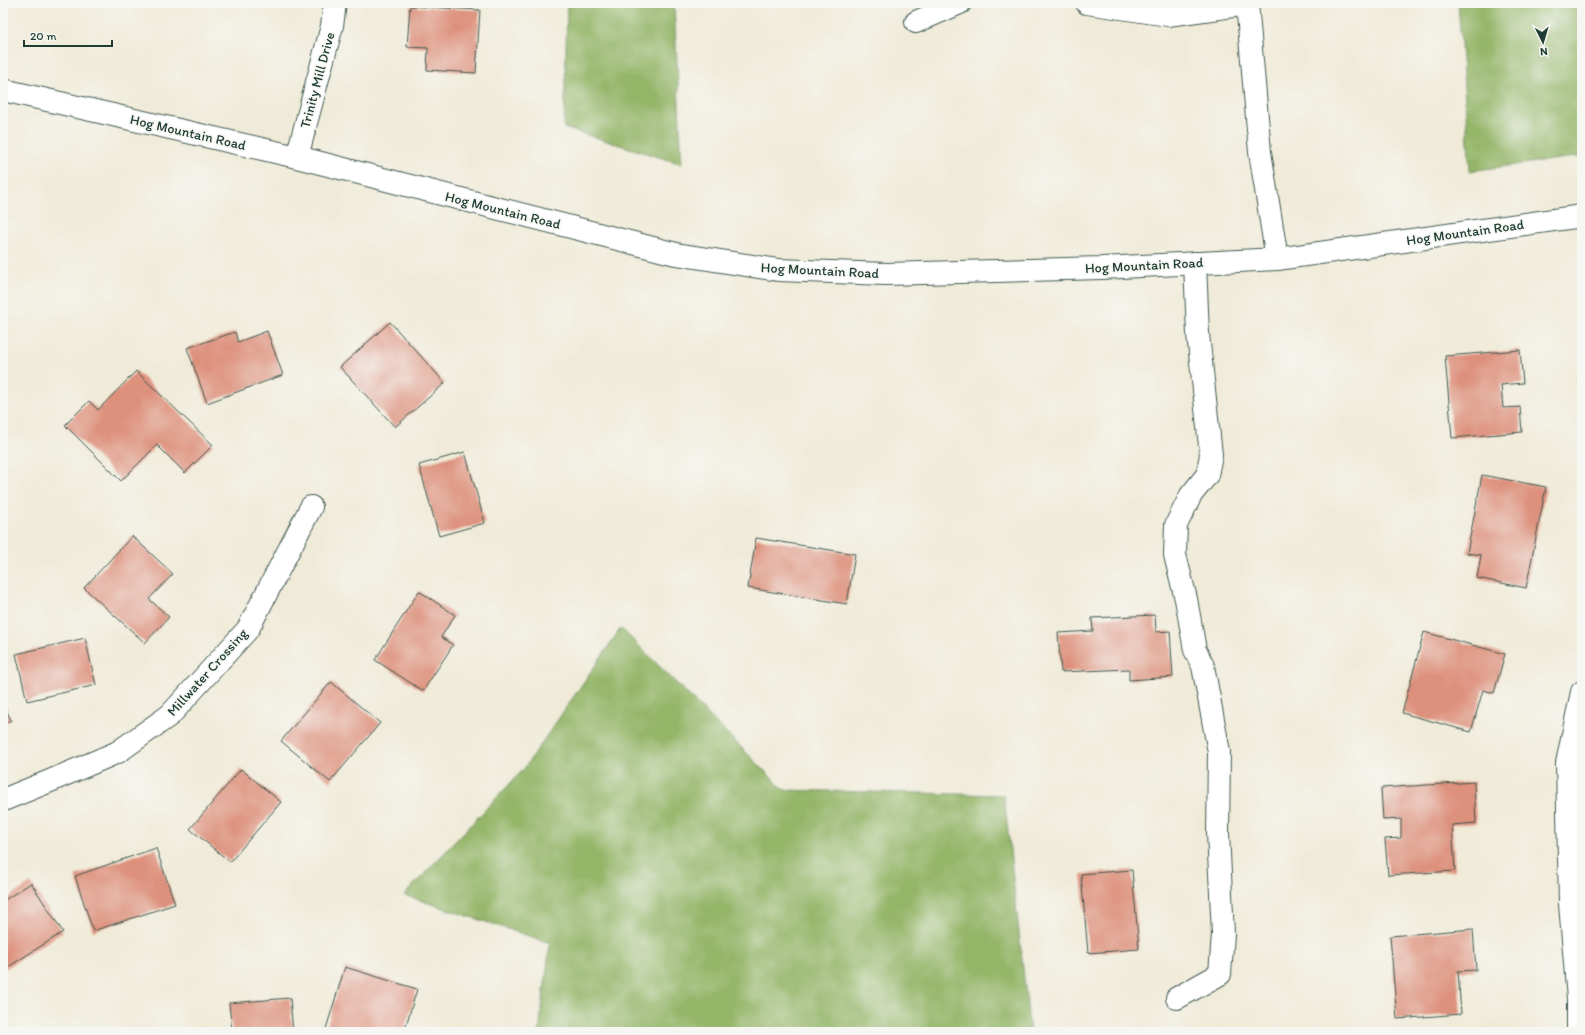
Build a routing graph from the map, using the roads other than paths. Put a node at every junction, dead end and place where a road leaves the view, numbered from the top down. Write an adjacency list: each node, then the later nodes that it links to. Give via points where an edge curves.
1 (335, 3): 7 (street, Trinity Mill Drive, via 332,26)
2 (960, 3): 5 (street)
3 (1087, 3): 4 (street, via 1168,15)
4 (1247, 4): 9 (street, via 1260,152)
5 (916, 22)
6 (3, 90): 7 (street, Hog Mountain Road)
7 (297, 157): 10 (street, Hog Mountain Road, via 676,254 778,270 886,274)
8 (1582, 216): 9 (street, Hog Mountain Road)
9 (1277, 260): 10 (street, Hog Mountain Road)
10 (1195, 263): 14 (street, via 1198,334 1211,455 1207,475 1191,495 1176,525 1175,555 1196,650 1203,666 1219,752 1218,833 1223,934 1220,974)
11 (311, 507): 13 (street, Millwater Crossing, via 248,629 170,715 118,752)
12 (1582, 692): 15 (street, via 1567,763 1570,904 1578,999)
13 (3, 800)
14 (1177, 998)
15 (1578, 1032)

